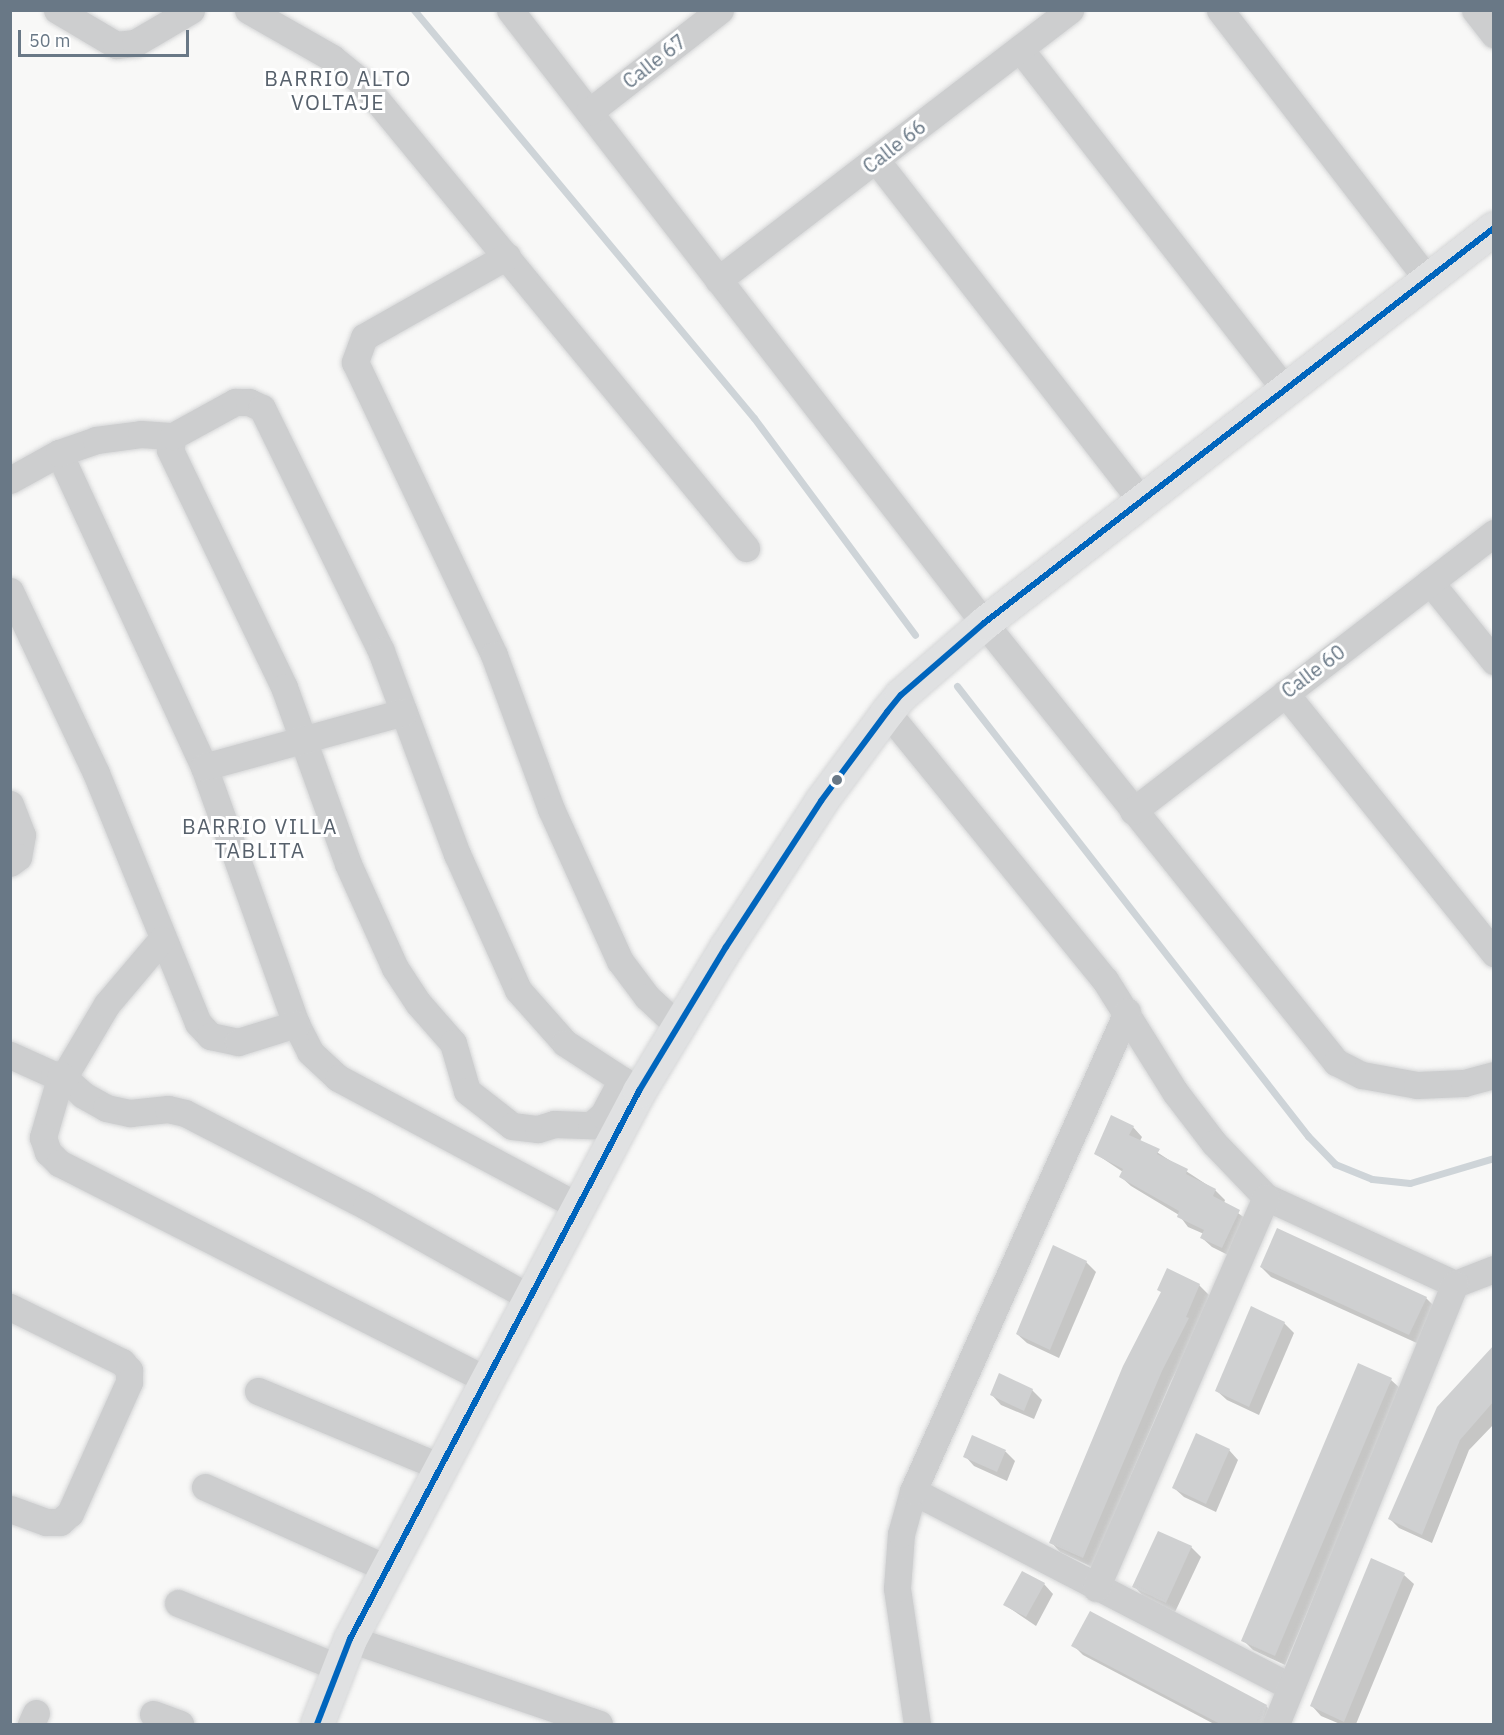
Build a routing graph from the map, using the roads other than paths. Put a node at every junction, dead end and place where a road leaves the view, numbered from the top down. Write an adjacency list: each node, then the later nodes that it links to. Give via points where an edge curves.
1 (57, 10): 2 (street, via 116,45 135,43)
2 (191, 10)
3 (248, 10): 14 (street, via 332,58 362,82)
4 (510, 10): 11 (street)
5 (720, 10): 11 (street, Calle 67)
6 (1070, 10): 10 (street, Calle 66)
7 (1220, 10): 15 (street)
8 (1475, 10): 9 (street)
9 (1494, 34)
10 (1020, 50): 12 (street, Calle 66); 17 (street)
11 (589, 112): 16 (street)
12 (876, 160): 16 (street, Calle 66); 21 (street)
13 (1494, 228): 15 (street)
14 (507, 255): 23 (street); 40 (street, via 364,337 355,362 494,655 551,809 620,961 647,997)
15 (1427, 279): 17 (street)
16 (718, 280): 26 (street)
17 (1286, 389): 21 (street)
18 (172, 436): 19 (street, via 121,436); 30 (street, via 235,402 249,402 262,408 381,651); 31 (street, via 170,450 284,687)
19 (59, 453): 20 (street); 32 (street)
20 (10, 480)
21 (1140, 500): 26 (street)
22 (1494, 533): 24 (street, Calle 60)
23 (746, 548)
24 (1430, 582): 27 (street); 28 (street, Calle 60)
25 (10, 591): 36 (street, via 96,773)
26 (984, 623): 29 (street); 34 (street)
27 (1494, 662)
28 (1285, 693): 34 (street, Calle 60); 37 (street)
29 (894, 703): 38 (street); 40 (street, via 821,801)
30 (404, 712): 31 (street); 44 (street, via 457,854 518,990 565,1043)
31 (304, 742): 32 (street); 44 (street, via 348,864 396,968 418,1004 449,1036 461,1081 473,1099 512,1126 526,1129 591,1125)
32 (204, 767): 39 (street)
33 (10, 804): 35 (street, via 22,835 18,857)
34 (1133, 811): 43 (street, via 1336,1062 1381,1080 1417,1085 1464,1083)
35 (10, 863)
36 (161, 940): 39 (street, via 198,1023 210,1036 249,1041); 42 (street, via 107,1004 70,1068)
37 (1494, 953)
38 (1127, 1012): 45 (street, via 1175,1092 1214,1143); 55 (street)
39 (296, 1024): 46 (street, via 310,1052 338,1078)
40 (677, 1025): 44 (street)
41 (10, 1055): 42 (street)
42 (61, 1075): 49 (street, via 83,1095 106,1108 130,1113 168,1109 184,1113 366,1206); 51 (street, via 43,1137 48,1152 59,1163)
43 (1494, 1075)
44 (631, 1085): 46 (street)
45 (1266, 1197): 48 (street); 58 (street)
46 (578, 1206): 49 (street)
47 (1494, 1269): 48 (street)
48 (1455, 1284): 61 (street)
49 (529, 1297): 51 (street)
50 (10, 1307): 56 (street, via 122,1362 129,1370 129,1382 70,1513 60,1522 46,1522)
51 (485, 1379): 53 (street)
52 (258, 1391): 53 (street)
53 (438, 1466): 57 (street)
54 (205, 1487): 57 (street)
55 (913, 1491): 58 (street); 66 (street, via 901,1534 897,1588)
56 (10, 1509)
57 (386, 1568): 60 (street)
58 (1096, 1588): 61 (street)
59 (178, 1604): 60 (street)
60 (344, 1653): 64 (street); 65 (street)
61 (1289, 1686): 67 (street)
62 (153, 1714): 63 (street)
63 (180, 1725)
64 (317, 1725)
65 (599, 1725)
66 (917, 1725)
67 (1276, 1725)

